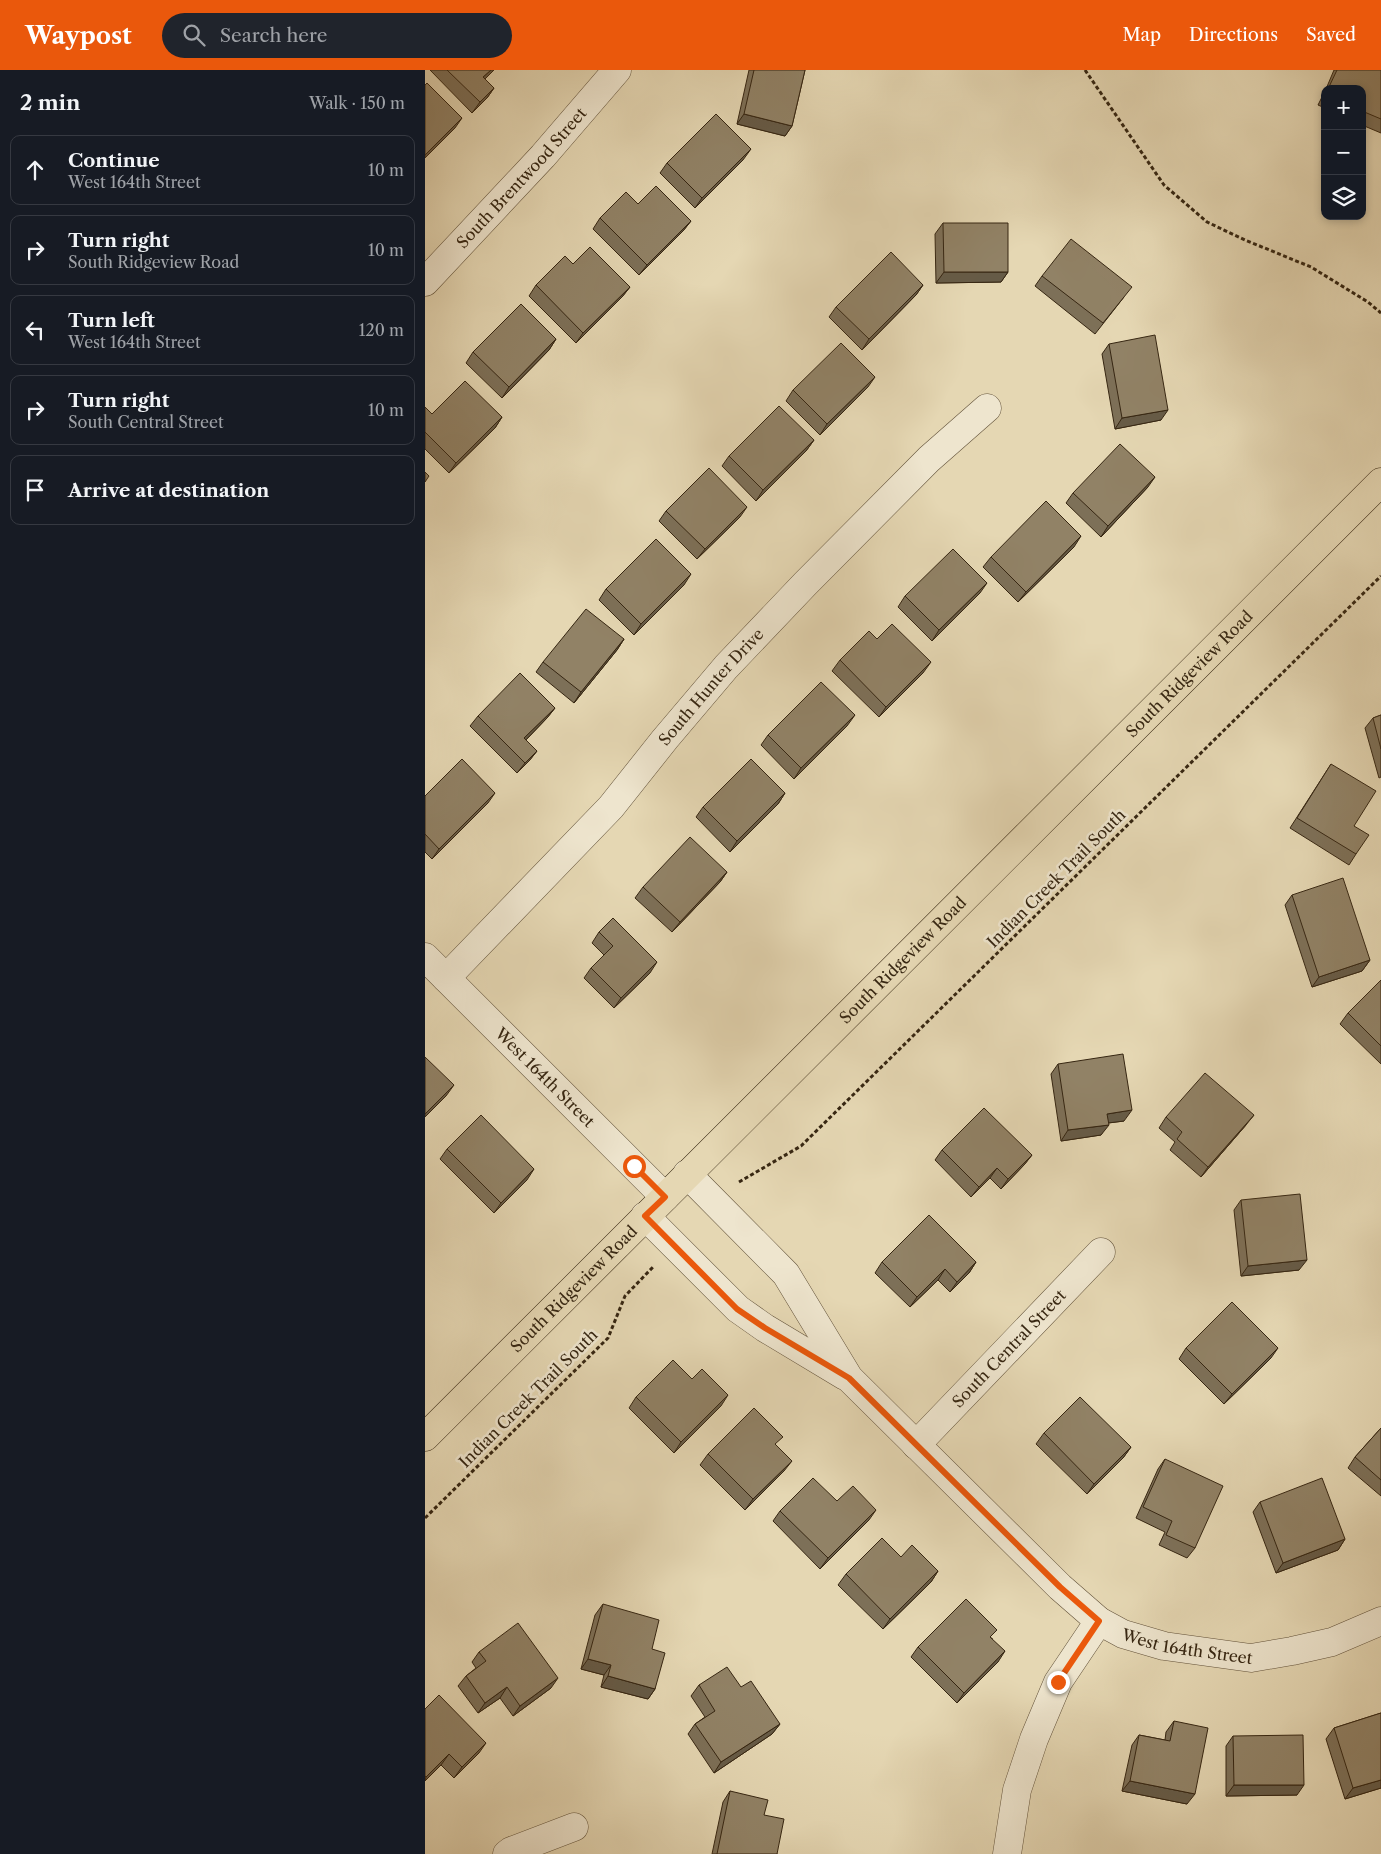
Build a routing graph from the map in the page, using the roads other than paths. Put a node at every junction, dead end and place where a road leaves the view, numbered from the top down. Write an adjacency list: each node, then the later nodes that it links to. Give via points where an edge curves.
1 (617, 70): 2 (street, South Brentwood Street, via 543,156)
2 (425, 282)
3 (987, 408): 6 (street, South Hunter Drive, via 929,459 726,667 611,807)
4 (1381, 482): 7 (main road, South Ridgeview Road)
5 (425, 957): 6 (street, West 164th Street)
6 (446, 978): 8 (street, West 164th Street)
7 (687, 1174): 8 (main road, South Ridgeview Road); 11 (street, West 164th Street, via 786,1274)
8 (665, 1197): 9 (main road, South Ridgeview Road)
9 (645, 1216): 11 (street, West 164th Street, via 737,1309); 12 (main road, South Ridgeview Road)
10 (1101, 1252): 13 (street, South Central Street)
11 (849, 1378): 13 (street, West 164th Street)
12 (425, 1437)
13 (917, 1444): 14 (street, West 164th Street, via 1060,1587)
14 (1099, 1621): 15 (street, West 164th Street, via 1123,1634 1164,1646 1251,1658 1332,1642); 18 (street, via 1058,1682 1034,1739 1017,1790)
15 (1381, 1621)
16 (574, 1827): 17 (street)
17 (507, 1854)
18 (1007, 1854)

